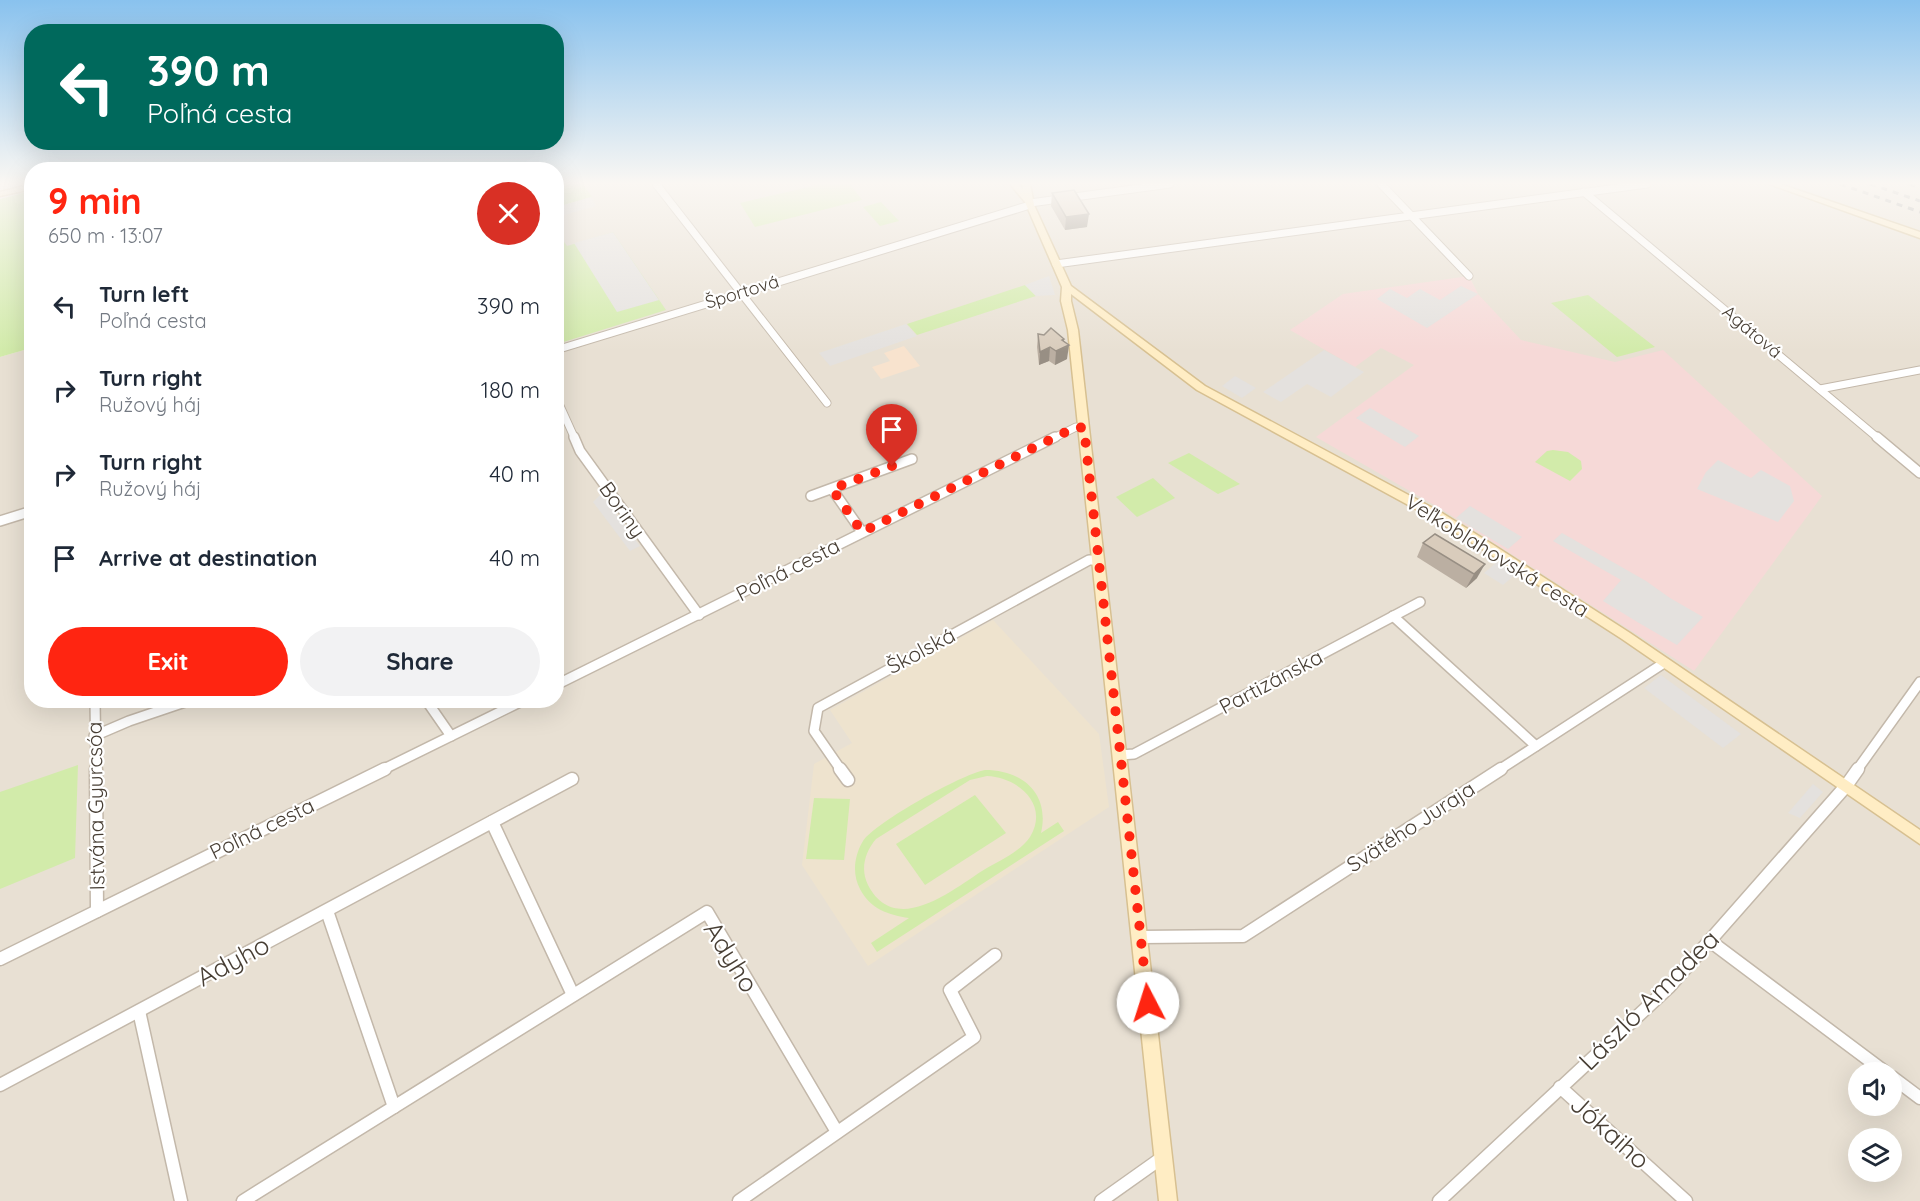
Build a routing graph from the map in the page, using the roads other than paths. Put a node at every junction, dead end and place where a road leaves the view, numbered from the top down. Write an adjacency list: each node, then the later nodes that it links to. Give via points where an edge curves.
1 (699, 240): 10 (street)
2 (912, 240): 10 (street, Športová)
3 (1046, 240): 7 (street)
4 (1229, 240): 7 (street)
5 (1434, 240): 8 (street)
6 (1642, 240): 15 (street, Agátová)
7 (1056, 264): 9 (street)
8 (1469, 276)
9 (1067, 287): 11 (street, Veľkoblahovská cesta); 12 (street)
10 (739, 293): 13 (street, Športová); 16 (street)
11 (1096, 310): 12 (street); 30 (street, Veľkoblahovská cesta, via 1201,388 1438,516)
12 (1069, 316): 18 (street)
13 (564, 348)
14 (1920, 370): 15 (street)
15 (1820, 389): 20 (street, Agátová)
16 (827, 403)
17 (564, 415): 28 (street, Boriny, via 580,451)
18 (1084, 428): 25 (street, Poľná cesta, via 1076,427); 26 (street)
19 (912, 459): 21 (street)
20 (1920, 473)
21 (832, 489): 22 (street); 25 (street)
22 (811, 496)
23 (24, 514): 24 (street)
24 (0, 521)
25 (862, 532): 28 (street, Poľná cesta)
26 (1098, 560): 40 (street); 42 (street, Školská, via 1089,560 818,708 814,731)
27 (1420, 602): 29 (street, Partizánska)
28 (699, 615): 31 (street, Poľná cesta)
29 (1393, 616): 39 (street); 40 (street, Partizánska, via 1134,754)
30 (1664, 663): 39 (street, Svätého Juraja); 43 (street, Veľkoblahovská cesta)
31 (564, 681)
32 (1920, 682): 43 (street, László Amadea)
33 (95, 708): 37 (street, Istvána Gyurcsóa)
34 (167, 708): 37 (street)
35 (432, 708): 38 (street)
36 (508, 708): 38 (street, Poľná cesta)
37 (94, 736): 47 (street, Istvána Gyurcsóa)
38 (451, 736): 47 (street, Poľná cesta)
39 (1536, 746): 48 (street, Svätého Juraja, via 1243,936)
40 (1120, 755): 48 (street)
41 (572, 779): 44 (street, Adyho)
42 (848, 780)
43 (1846, 786): 45 (street, Veľkoblahovská cesta); 49 (street, László Amadea)
44 (492, 822): 46 (street, Adyho); 52 (street)
45 (1920, 838)
46 (327, 910): 53 (street, Adyho); 59 (street)
47 (97, 911): 51 (street, Poľná cesta)
48 (1141, 937): 61 (street)
49 (1710, 940): 54 (street); 57 (street, László Amadea, via 1669,987)
50 (995, 955): 60 (street, via 950,990 974,1037)
51 (0, 959)
52 (573, 996): 59 (street, Adyho); 60 (street, Adyho, via 706,912)
53 (139, 1011): 56 (street, Adyho); 62 (street)
54 (1873, 1062)
55 (1902, 1084): 58 (street)
56 (0, 1085)
57 (1560, 1087): 67 (street, László Amadea); 68 (street, Jókaiho)
58 (1920, 1098)
59 (394, 1107): 63 (street, Adyho)
60 (837, 1132): 64 (street)
61 (1162, 1157): 65 (street); 66 (street)
62 (181, 1201)
63 (243, 1201)
64 (739, 1201)
65 (1101, 1201)
66 (1168, 1201)
67 (1439, 1201)
68 (1686, 1201)

